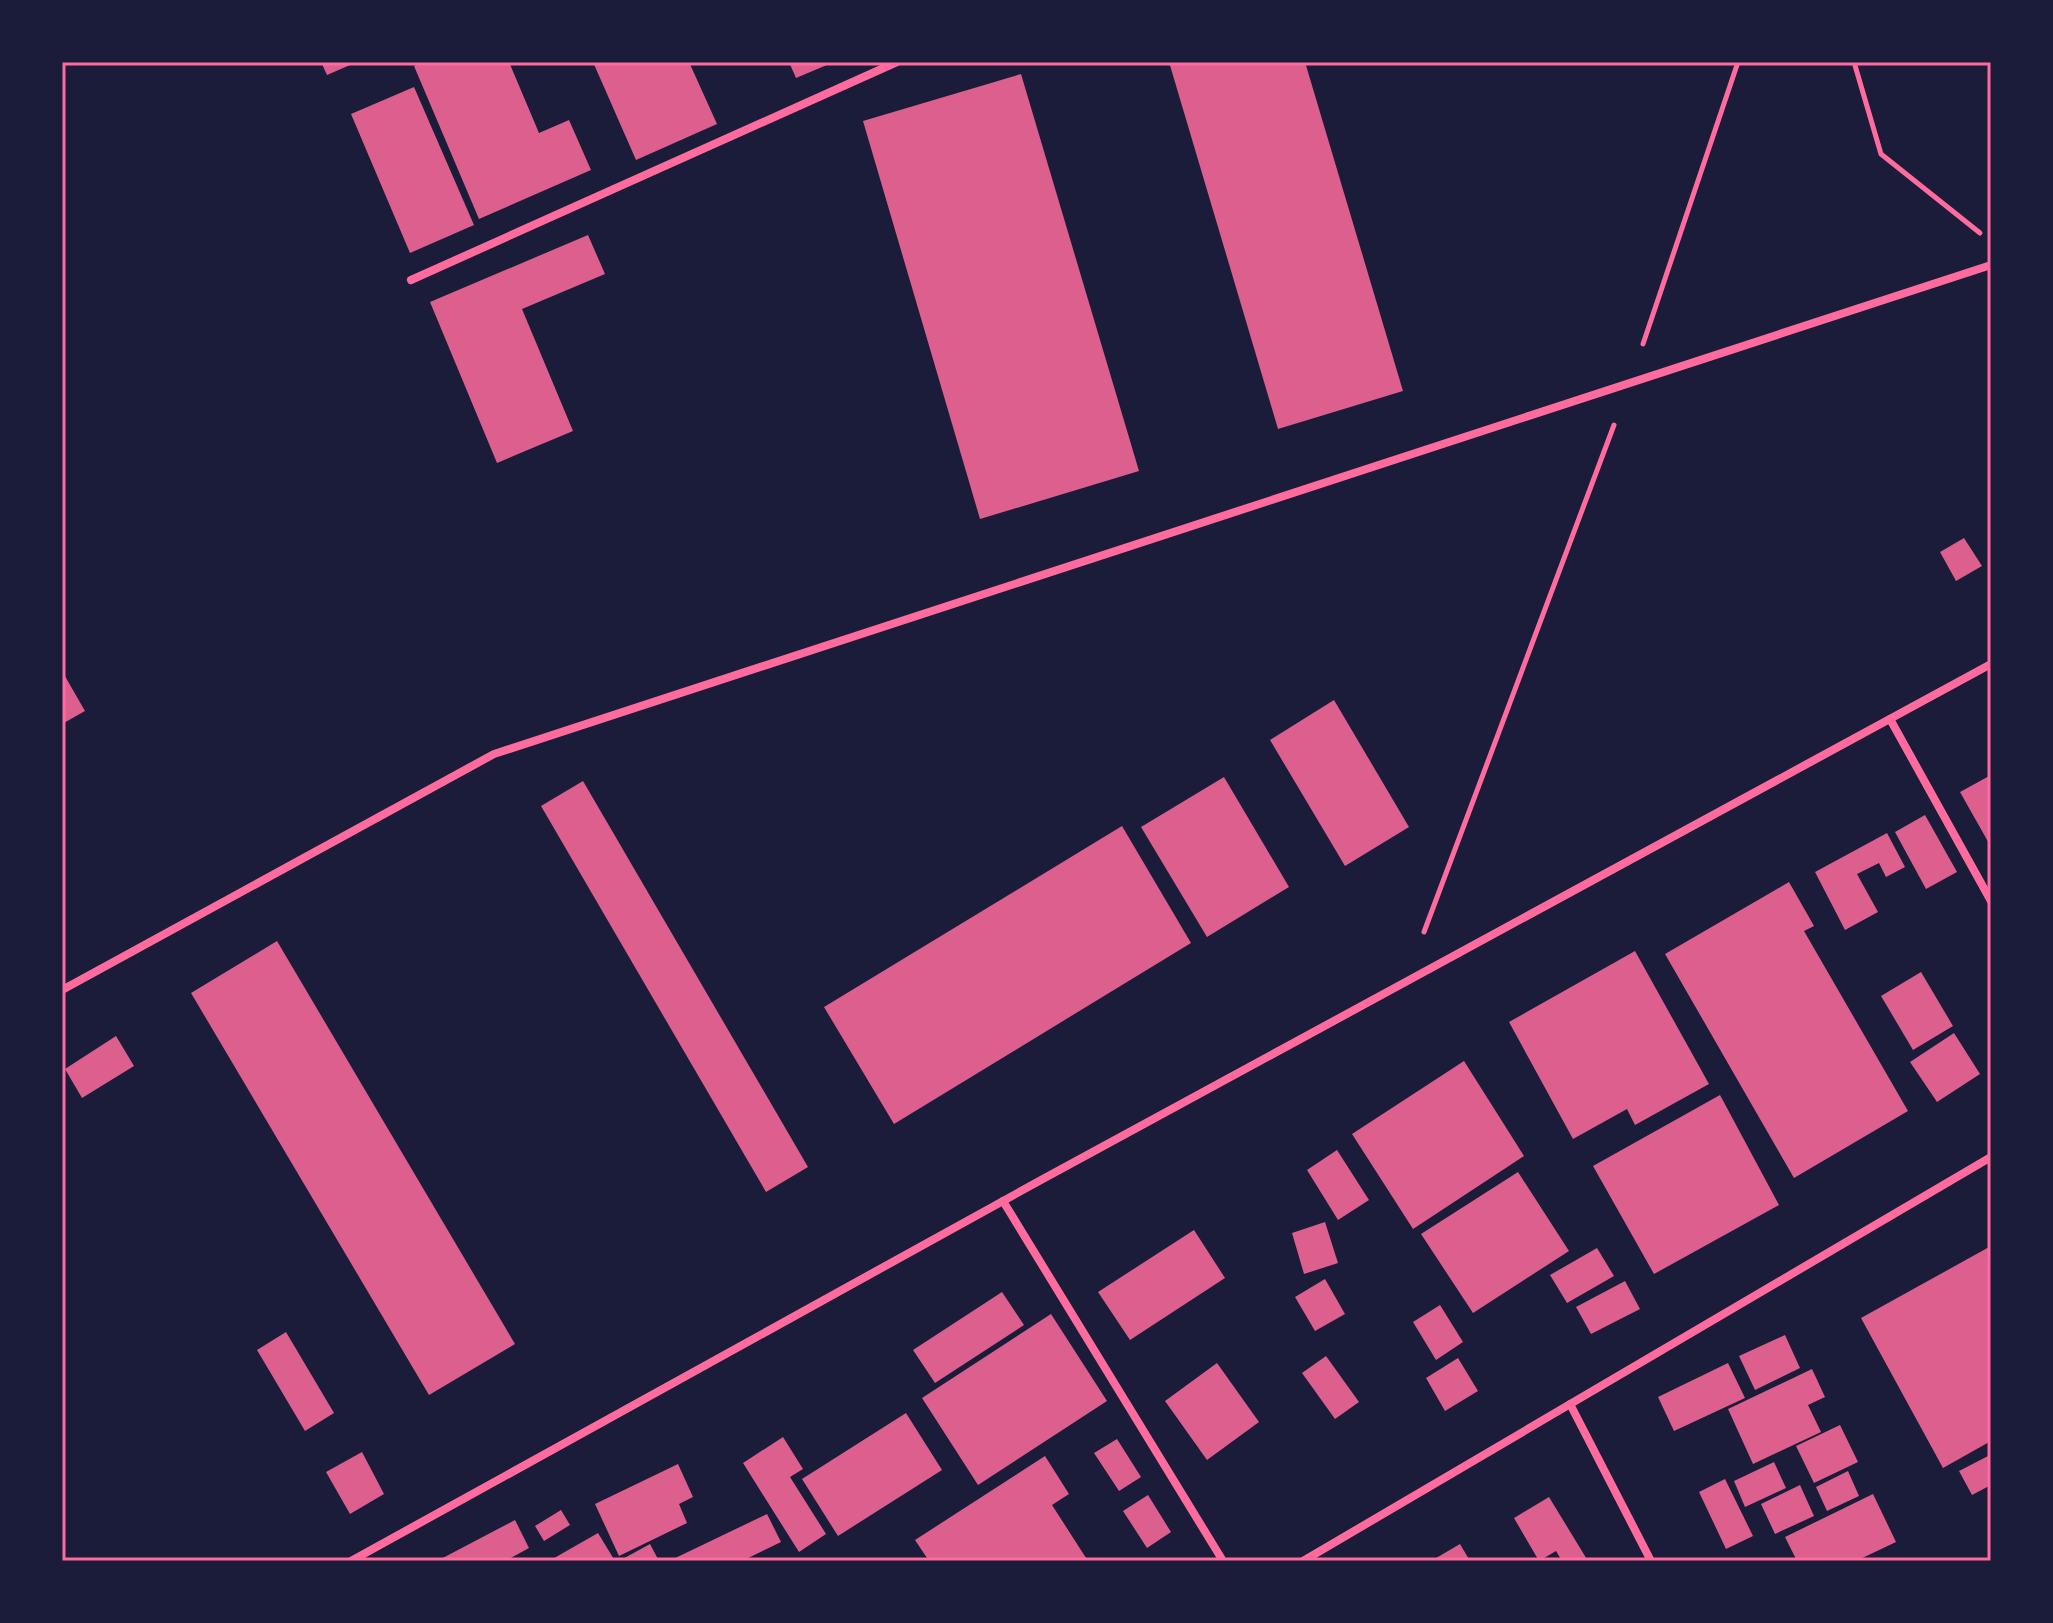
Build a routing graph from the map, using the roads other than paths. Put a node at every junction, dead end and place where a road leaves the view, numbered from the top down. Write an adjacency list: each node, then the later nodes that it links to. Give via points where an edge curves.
1 (897, 62): 3 (street)
2 (1991, 265): 7 (street, via 494,754)
3 (411, 280)
4 (1991, 664): 5 (street)
5 (1890, 719): 6 (street); 9 (street)
6 (1991, 901)
7 (62, 990)
8 (1991, 1157): 10 (street)
9 (1003, 1201): 11 (street); 12 (street)
10 (1570, 1404): 13 (street); 14 (street)
11 (351, 1561)
12 (1223, 1561)
13 (1303, 1561)
14 (1651, 1561)

